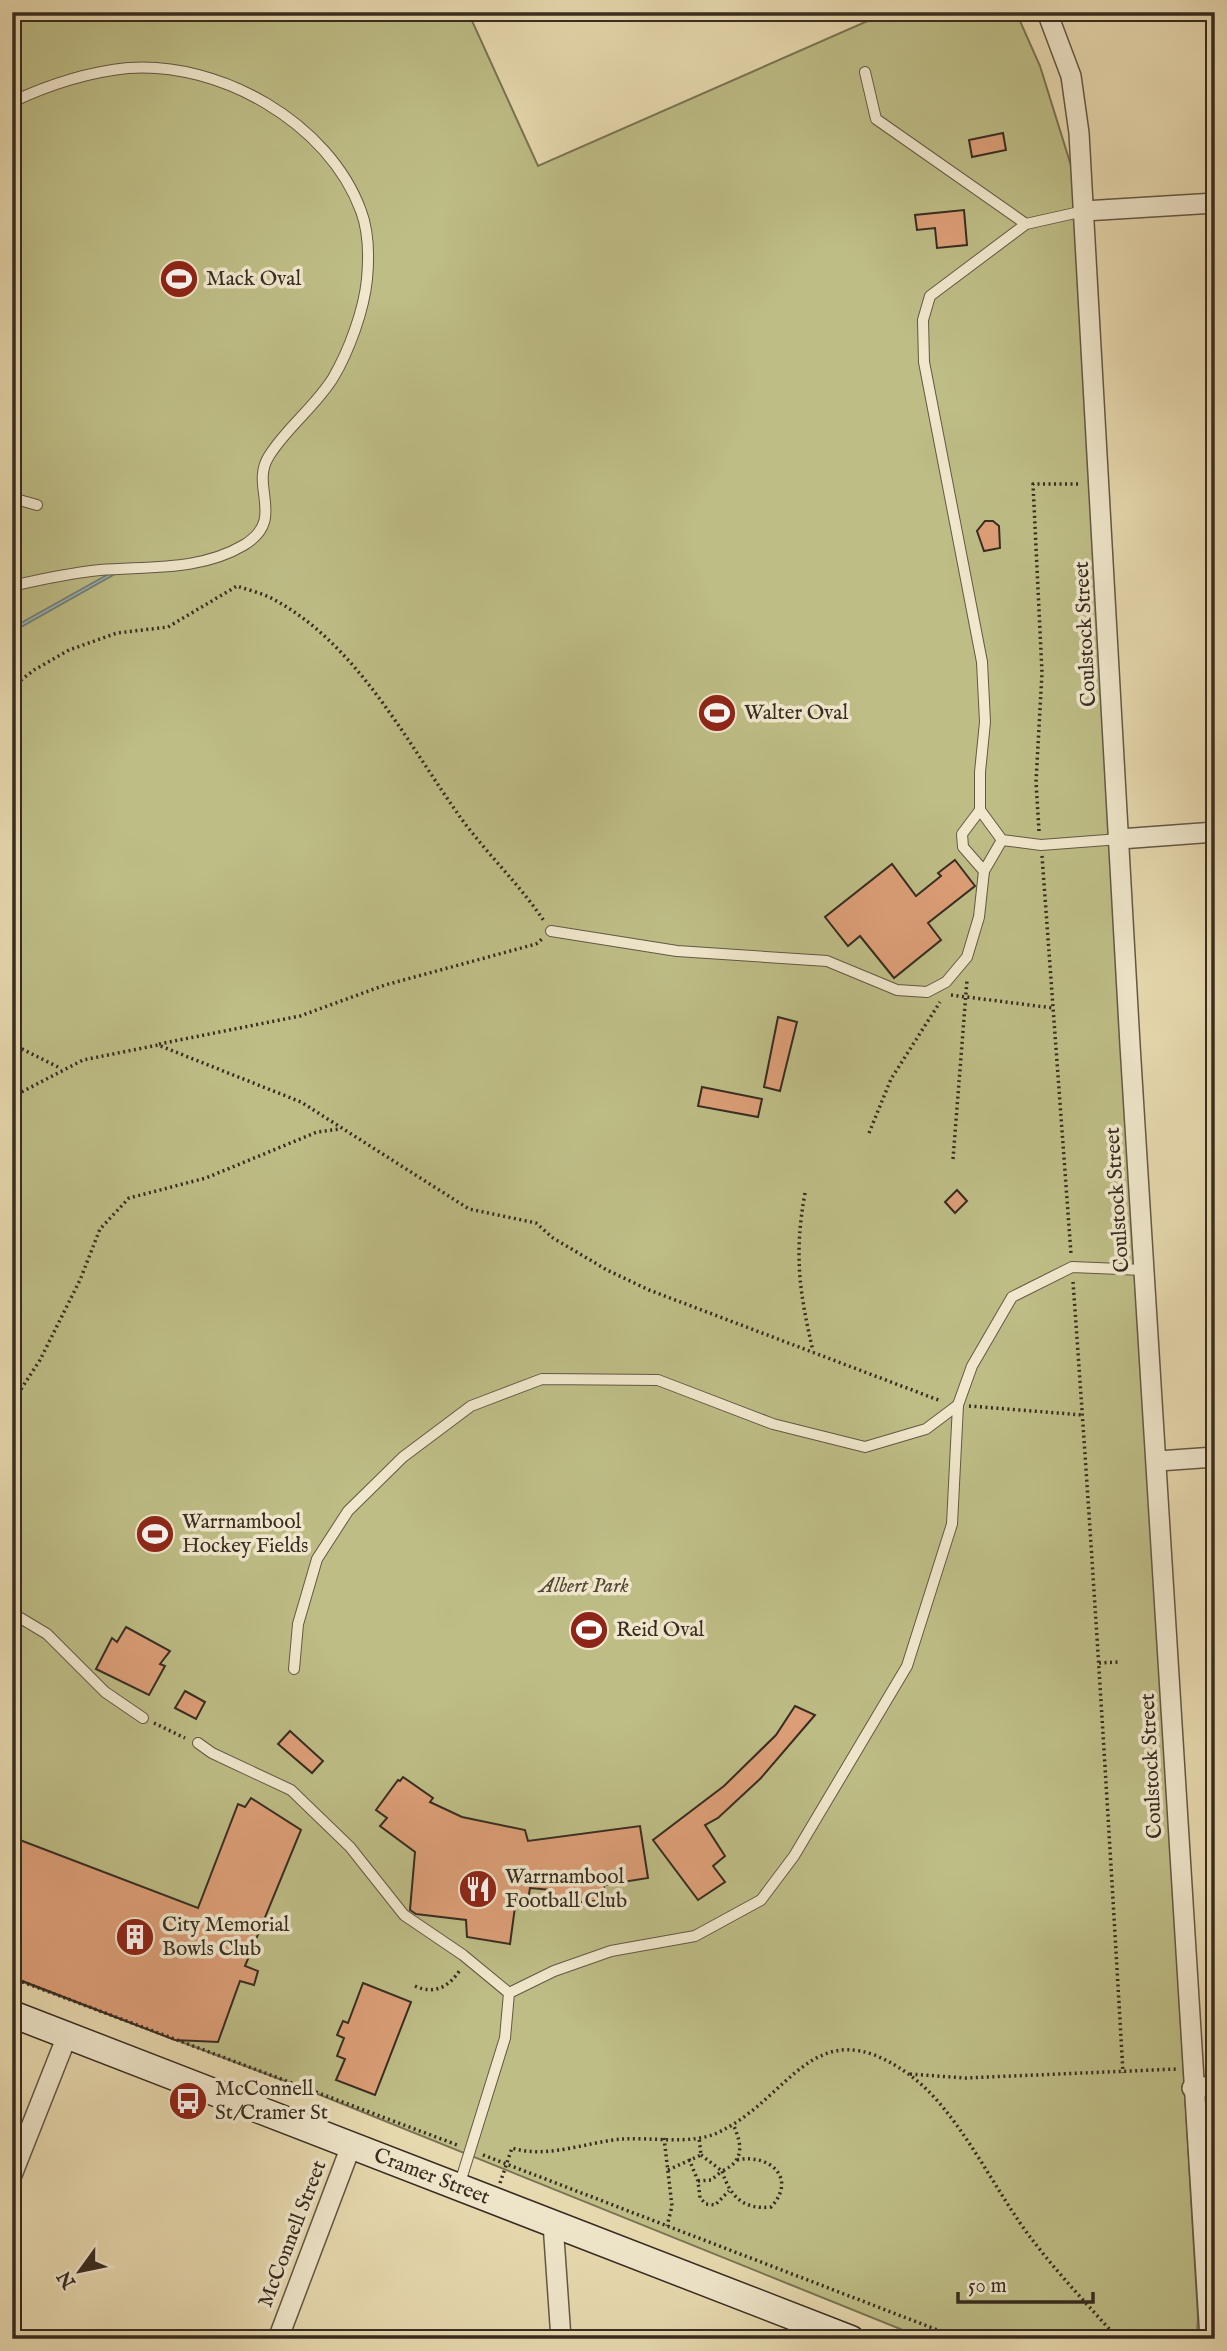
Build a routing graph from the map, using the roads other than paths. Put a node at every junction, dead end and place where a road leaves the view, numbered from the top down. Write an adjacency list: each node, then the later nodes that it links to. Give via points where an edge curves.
1 (1047, 12): 5 (street, Coulstock Street, via 1071,76)
2 (865, 72): 6 (lane, via 876,119)
3 (12, 102): 9 (lane, via 40,89 130,68 209,77 244,90 284,115 340,171 361,211 368,245 367,281 357,321 333,378 261,471 268,511 262,528 247,543 194,565 72,573)
4 (1215, 203): 5 (street)
5 (1084, 211): 6 (lane); 12 (street, Coulstock Street)
6 (1026, 224): 10 (lane, via 930,296 923,320 930,402 982,662 985,722)
7 (12, 498): 8 (lane)
8 (37, 505)
9 (12, 586)
10 (980, 810): 13 (lane); 14 (lane, via 962,834 963,847)
11 (1215, 832): 12 (street)
12 (1120, 839): 13 (lane, via 1041,845); 16 (street, Coulstock Street)
13 (1002, 840): 14 (lane)
14 (984, 872): 15 (lane, via 979,917 967,957 946,982 927,992 897,990 827,961 677,951)
15 (551, 931)
16 (1145, 1269): 17 (lane, via 1072,1267 1012,1297 972,1366); 19 (street, Coulstock Street)
17 (958, 1405): 21 (lane, via 926,1429 865,1447 773,1424 658,1380 542,1379 471,1406 403,1457 348,1511 317,1559 298,1624); 24 (lane, via 951,1524 907,1667 794,1856 761,1900 695,1936 611,1951)
18 (1215, 1457): 19 (street)
19 (1158, 1461): 28 (street, Coulstock Street)
20 (12, 1613): 22 (lane, via 47,1634 105,1692)
21 (294, 1669)
22 (143, 1718)
23 (198, 1743): 24 (lane, via 291,1790 350,1847 404,1915)
24 (509, 1993): 31 (lane, via 505,2038)
25 (12, 2014): 26 (street, Cramer Street)
26 (66, 2036): 29 (street, Cramer Street); 30 (street)
27 (1215, 2086): 28 (street)
28 (1192, 2088): 33 (street, Coulstock Street)
29 (351, 2146): 31 (street, Cramer Street); 34 (street, McConnell Street)
30 (12, 2175)
31 (458, 2187): 32 (street, Cramer Street)
32 (553, 2223): 35 (street); 36 (street, Cramer Street)
33 (1210, 2333)
34 (278, 2339)
35 (561, 2339)
36 (851, 2339)

